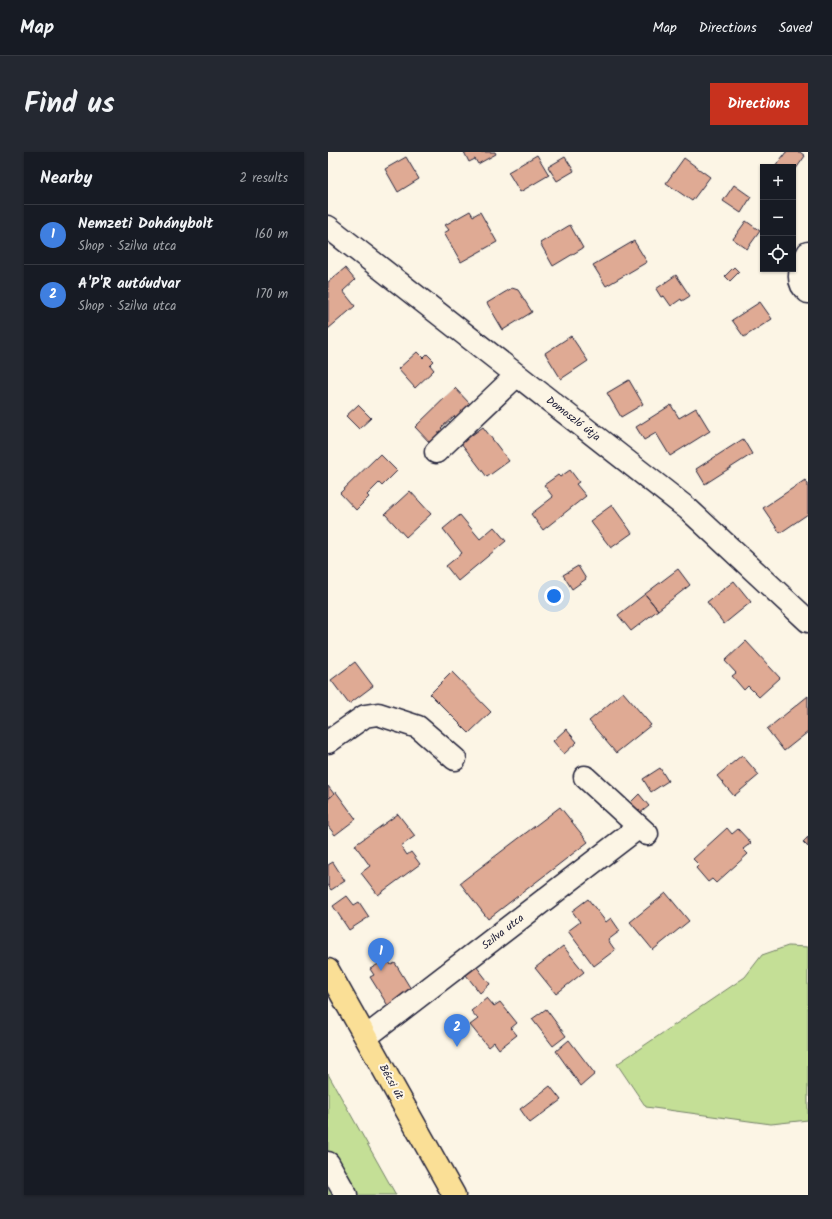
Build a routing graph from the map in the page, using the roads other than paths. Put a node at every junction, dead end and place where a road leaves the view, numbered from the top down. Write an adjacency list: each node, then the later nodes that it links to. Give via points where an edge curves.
1 (328, 227): 4 (street, Domoszló útja)
2 (808, 253): 3 (street, via 800,266 800,277)
3 (808, 292)
4 (517, 375): 5 (street); 6 (street, Domoszló útja, via 688,509)
5 (436, 452)
6 (808, 621)
7 (328, 742): 8 (street, via 365,716 378,714 418,727)
8 (455, 759)
9 (585, 777): 11 (street, Szilva utca, via 643,830)
10 (328, 970): 11 (main road, Bécsi út)
11 (366, 1037): 14 (main road, Bécsi út)
12 (328, 1163): 13 (street)
13 (346, 1195)
14 (454, 1195)

